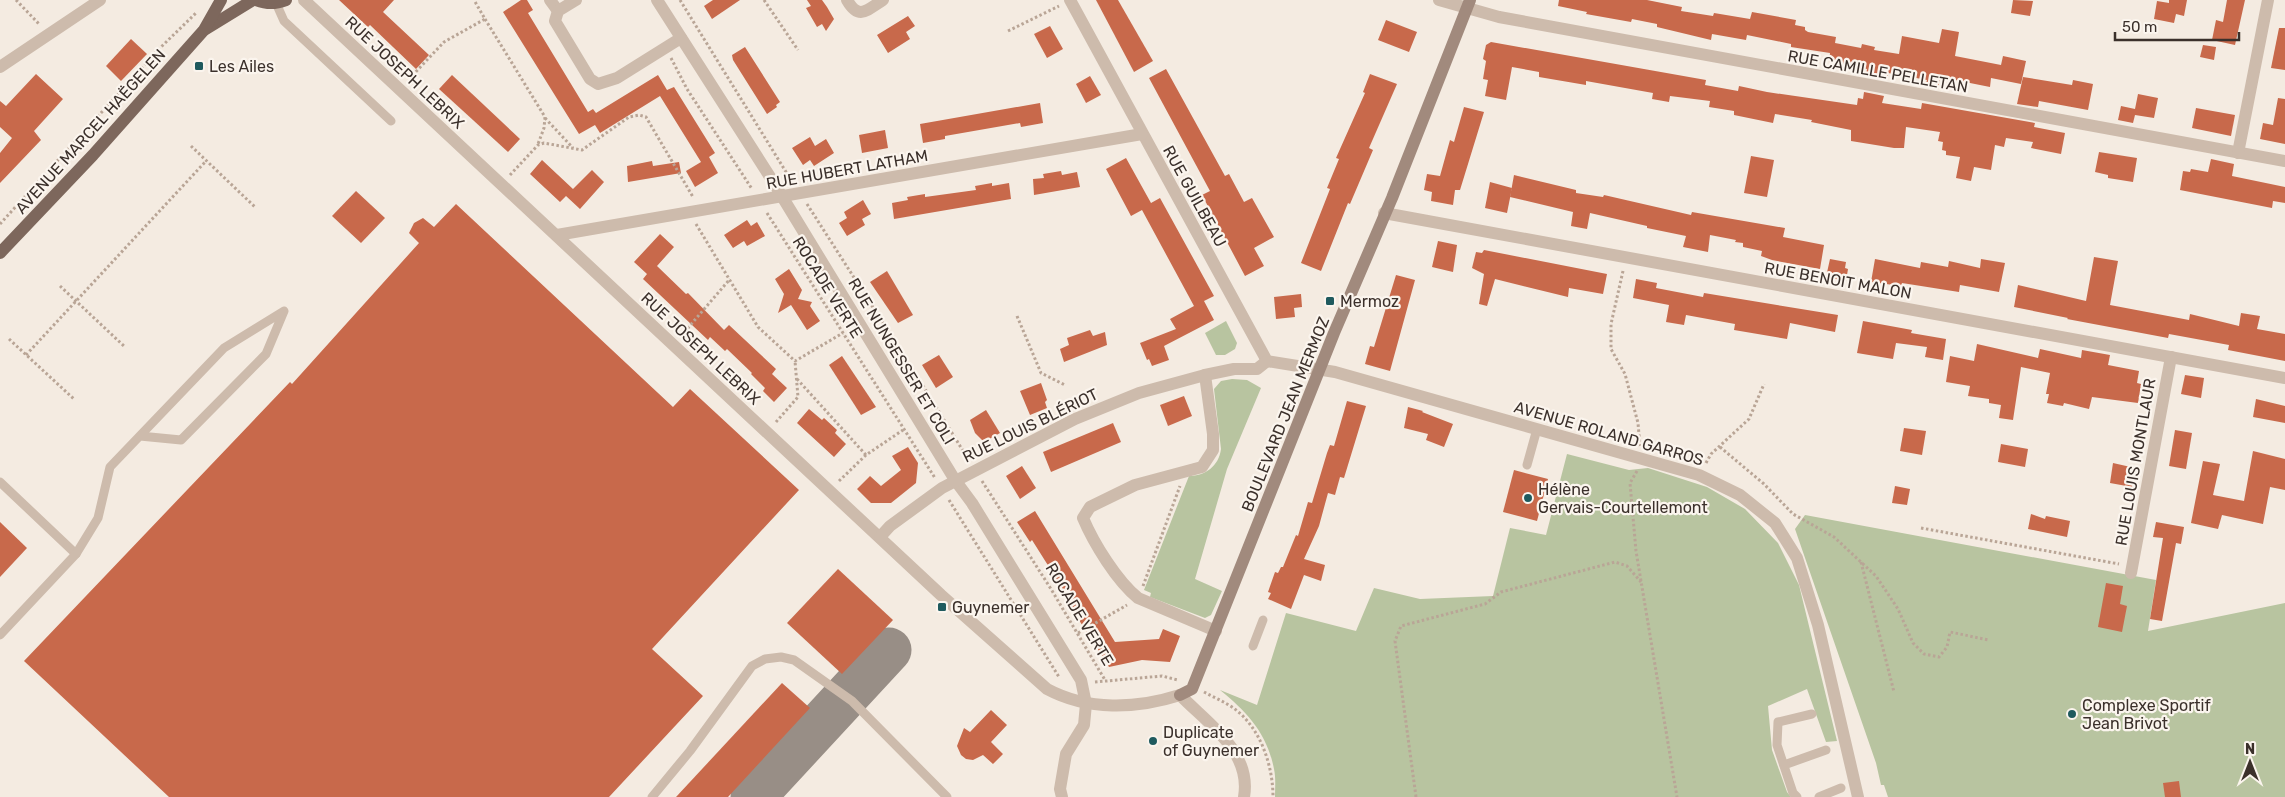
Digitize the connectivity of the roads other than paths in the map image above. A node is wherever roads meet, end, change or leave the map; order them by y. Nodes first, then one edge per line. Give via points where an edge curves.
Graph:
1 (100, 0) edge
2 (221, 0) edge
3 (254, 0) edge
4 (304, 0) edge
5 (550, 0) edge
6 (576, 0) edge
7 (657, 0) edge
8 (847, 0) edge
9 (1070, 0) edge
10 (1439, 0) edge
11 (2268, 0) edge
12 (881, 1) edge
13 (281, 2) edge
14 (1468, 4) edge
15 (558, 11) junction
16 (204, 30) junction
17 (681, 38) junction
18 (2, 62) edge
19 (391, 121) dead end
20 (1142, 134) junction
21 (2238, 152) junction
22 (2285, 162) edge
23 (782, 197) junction
24 (1384, 213) junction
25 (557, 235) junction
26 (0, 253) edge
27 (2170, 357) junction
28 (1267, 361) junction
29 (1319, 370) junction
30 (1205, 375) junction
31 (2285, 378) edge
32 (1537, 429) junction
33 (140, 436) junction
34 (1527, 466) dead end
35 (955, 480) junction
36 (0, 482) edge
37 (880, 537) junction
38 (76, 554) junction
39 (2132, 570) road end
40 (1263, 620) dead end
41 (1216, 631) junction
42 (0, 635) edge
43 (1253, 646) dead end
44 (1180, 695) junction
45 (1086, 704) junction
46 (1812, 714) dead end
47 (1826, 750) dead end
48 (1784, 765) junction
49 (1841, 788) dead end
50 (652, 797) edge
51 (948, 797) edge
52 (1062, 797) edge
53 (1244, 797) edge
54 (1797, 797) edge
55 (1819, 797) edge
56 (1858, 797) edge

1 - 18 street
2 - 16 main road, AVENUE MARCEL HAËGELEN
3 - 13 main road
3 - 16 main road, AVENUE MARCEL HAËGELEN
4 - 25 street, RUE JOSEPH LEBRIX
5 - 15 street
6 - 15 street
7 - 17 street, RUE NUNGESSER ET COLI
8 - 12 street via 858,13
9 - 20 street, RUE GUILBEAU
10 - 14 street, RUE CAMILLE PELLETAN
11 - 21 street
13 - 19 lane via 284,21
14 - 21 street, RUE CAMILLE PELLETAN via 1509,19
14 - 24 street, BOULEVARD JEAN MERMOZ
15 - 17 street via 555,21 590,79 598,84 617,78
16 - 26 main road, AVENUE MARCEL HAËGELEN
17 - 23 street, RUE NUNGESSER ET COLI
20 - 23 street, RUE HUBERT LATHAM
20 - 28 street, RUE GUILBEAU
21 - 22 street, RUE CAMILLE PELLETAN
23 - 25 street, RUE HUBERT LATHAM
23 - 35 street, RUE NUNGESSER ET COLI
24 - 27 street, RUE BENOIT MALON
24 - 29 street, BOULEVARD JEAN MERMOZ
25 - 37 street, RUE JOSEPH LEBRIX
27 - 31 street, RUE BENOIT MALON
27 - 39 street, RUE LOUIS MONTLAUR
28 - 29 street
28 - 30 street, RUE LOUIS BLÉRIOT via 1257,369 1234,369
29 - 32 street, AVENUE ROLAND GARROS
29 - 41 street, BOULEVARD JEAN MERMOZ
30 - 35 street, RUE LOUIS BLÉRIOT via 1107,405
30 - 41 street via 1213,450 1202,467 1135,485 1090,507 1083,518 1128,590 1138,598
32 - 34 lane
32 - 56 street, AVENUE ROLAND GARROS via 1699,475 1740,495 1775,523 1796,558 1818,625
33 - 33 lane via 181,440 266,354 284,311 224,348
33 - 38 lane via 110,467 98,518
35 - 37 street, RUE LOUIS BLÉRIOT via 890,526
35 - 45 street, RUE NUNGESSER ET COLI via 1081,680
36 - 38 lane
37 - 45 street, RUE JOSEPH LEBRIX via 1047,689 1065,699
38 - 42 lane
40 - 43 lane
41 - 44 street, BOULEVARD JEAN MERMOZ via 1192,689
44 - 45 street, RUE JOSEPH LEBRIX via 1138,705
44 - 53 street via 1213,724 1234,750 1246,785
45 - 52 street via 1084,725 1066,754 1060,789
46 - 48 lane via 1778,722 1777,745
47 - 48 lane
48 - 54 lane
49 - 55 lane
50 - 51 lane via 752,666 765,659 781,657 794,660 852,701

